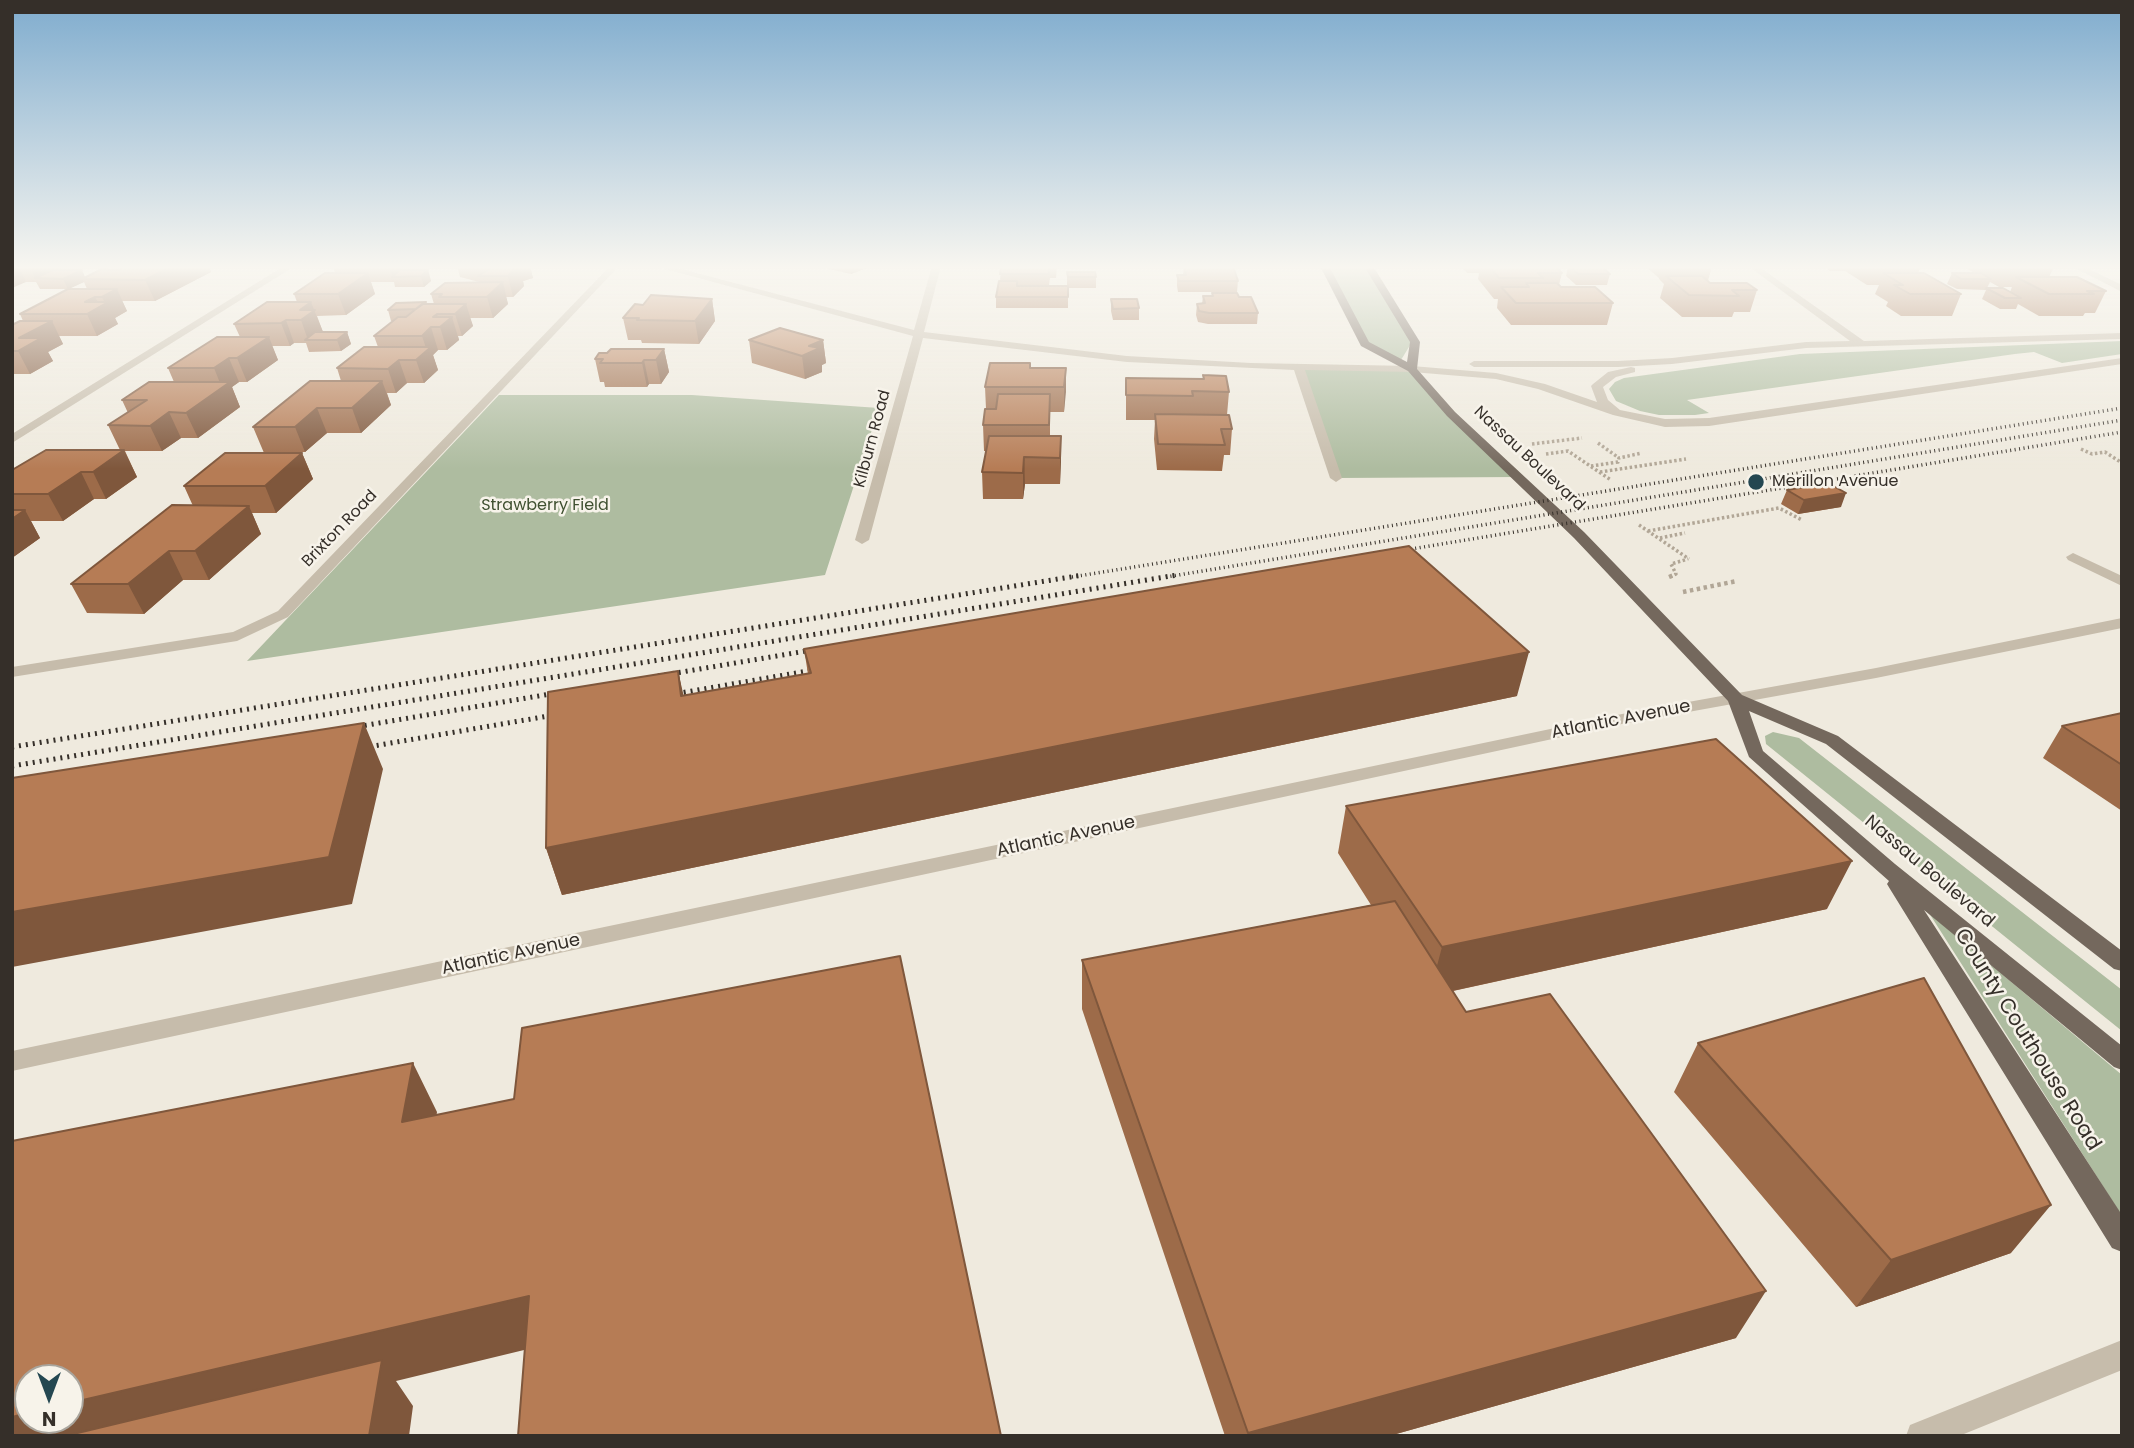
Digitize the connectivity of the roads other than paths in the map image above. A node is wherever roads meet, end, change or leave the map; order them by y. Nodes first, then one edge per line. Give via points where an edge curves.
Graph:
1 (182, 334) edge
2 (551, 334) edge
3 (919, 334) joint
4 (1360, 334) edge
5 (1410, 334) edge
6 (1847, 334) edge
7 (2122, 335) edge
8 (1860, 343) junction
9 (2122, 360) edge
10 (1672, 361) junction
11 (1298, 367) junction
12 (1412, 369) junction
13 (1617, 414) junction
14 (12, 439) edge
15 (1336, 478) dead end
16 (862, 540) dead end
17 (2073, 557) dead end
18 (2122, 582) edge
19 (2122, 623) edge
20 (12, 671) edge
21 (1736, 699) junction
22 (1888, 869) junction
23 (2122, 962) edge
24 (2122, 1060) edge
25 (12, 1061) edge
26 (2122, 1239) edge
27 (2122, 1355) edge
28 (1921, 1436) edge

1 - 14 street
2 - 20 street, Brixton Road via 283,614 237,636
3 - 11 street via 1084,356
3 - 16 street, Kilburn Road
4 - 12 main road, Nassau Boulevard via 1365,344
5 - 12 main road via 1415,342
6 - 8 street
7 - 8 street
8 - 10 street via 1788,346
9 - 13 street via 1696,423
10 - 12 street
10 - 13 street via 1612,374 1599,382 1600,397
11 - 12 street
11 - 15 street
12 - 13 street via 1510,378
12 - 21 main road, Nassau Boulevard via 1451,414 1579,535
17 - 18 street
19 - 21 street, Atlantic Avenue
21 - 22 main road, Nassau Boulevard via 1755,753
21 - 23 main road, Nassau Boulevard via 1832,740
21 - 25 street, Atlantic Avenue via 1622,719
22 - 24 main road, Nassau Boulevard
22 - 26 main road, County Couthouse Road
27 - 28 street

